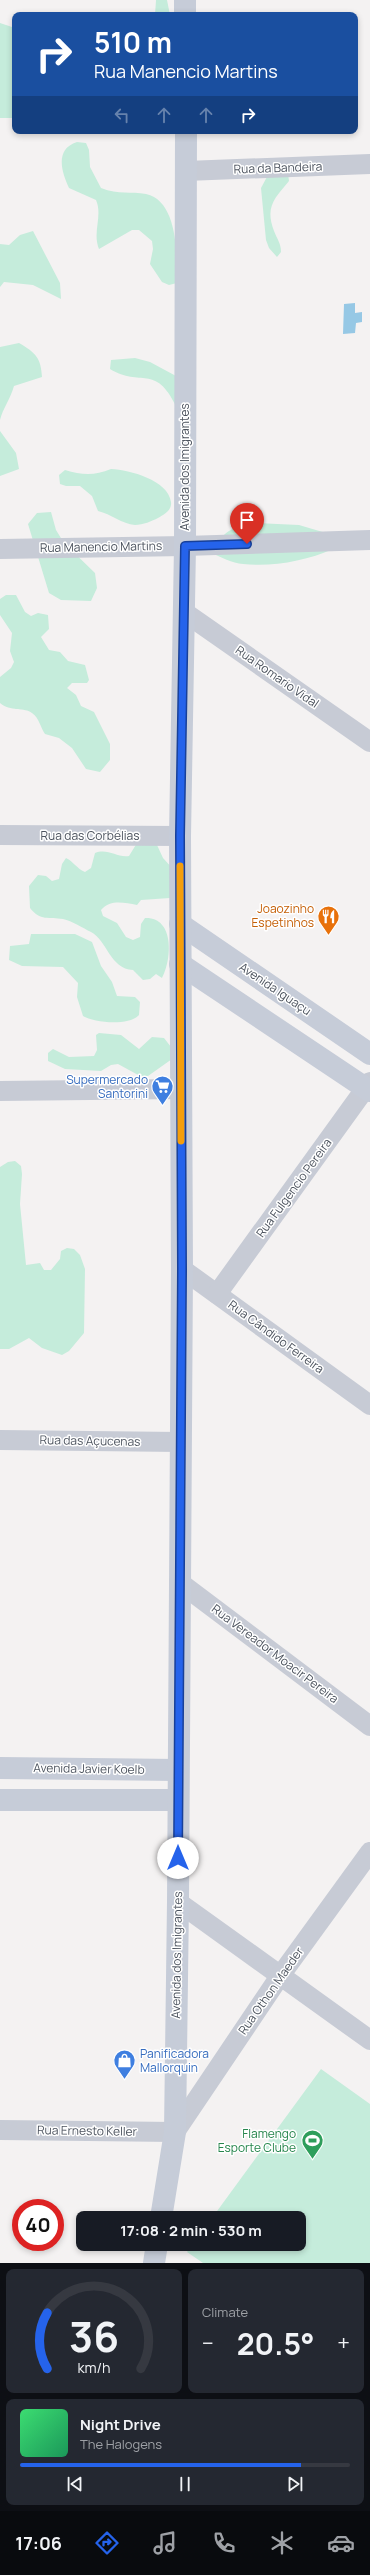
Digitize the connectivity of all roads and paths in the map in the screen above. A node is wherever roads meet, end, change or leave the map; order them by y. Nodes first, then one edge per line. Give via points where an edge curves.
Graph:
1 (185, 0) edge
2 (185, 12) edge
3 (186, 134) edge
4 (370, 164) edge
5 (186, 171) junction
6 (370, 540) edge
7 (185, 546) junction
8 (0, 549) edge
9 (184, 612) junction
10 (370, 742) edge
11 (0, 836) edge
12 (180, 836) junction
13 (180, 924) junction
14 (180, 964) junction
15 (370, 1054) edge
16 (369, 1087) edge
17 (181, 1089) junction
18 (0, 1091) edge
19 (182, 1269) junction
20 (217, 1294) junction
21 (370, 1406) edge
22 (0, 1440) edge
23 (180, 1442) junction
24 (179, 1582) junction
25 (370, 1726) edge
26 (0, 1768) edge
27 (178, 1770) junction
28 (0, 1800) edge
29 (178, 1800) junction
30 (370, 1852) edge
31 (178, 1902) junction
32 (280, 1976) junction
33 (370, 2040) edge
34 (0, 2130) edge
35 (175, 2132) junction
36 (162, 2211) edge
37 (156, 2251) edge
38 (154, 2263) edge

1 - 2 street
3 - 5 street, Avenida dos Imigrantes
4 - 5 street, Rua da Bandeira
5 - 7 street, Avenida dos Imigrantes
6 - 7 street, Rua Manencio Martins
7 - 8 street, Rua Manencio Martins
7 - 9 street, Avenida dos Imigrantes
9 - 10 street, Rua Romario Vidal
9 - 12 street, Avenida dos Imigrantes
11 - 12 street, Rua das Corbélias
12 - 13 street, Avenida dos Imigrantes
13 - 14 street, Avenida dos Imigrantes
13 - 15 street, Avenida Iguaçu
14 - 16 street
14 - 17 street, Avenida dos Imigrantes
16 - 20 street, Rua Fulgencio Pereira
17 - 18 street
17 - 19 street, Avenida dos Imigrantes
19 - 20 street, Rua Cândido Ferreira
19 - 23 street, Avenida dos Imigrantes
20 - 21 street, Rua Cândido Ferreira
22 - 23 street, Rua das Açucenas
23 - 24 street, Avenida dos Imigrantes
24 - 25 street, Rua Vereador Moacir Pereira
24 - 27 street, Avenida dos Imigrantes
26 - 27 street, Avenida Javier Koelb
27 - 29 street, Avenida dos Imigrantes
28 - 29 street
29 - 31 street, Avenida dos Imigrantes
30 - 32 street, Rua Othon Maeder
31 - 32 street
31 - 35 street, Avenida dos Imigrantes
32 - 33 street
32 - 35 street, Rua Othon Maeder
34 - 35 street, Rua Ernesto Keller
35 - 36 street, Avenida dos Imigrantes
37 - 38 street

